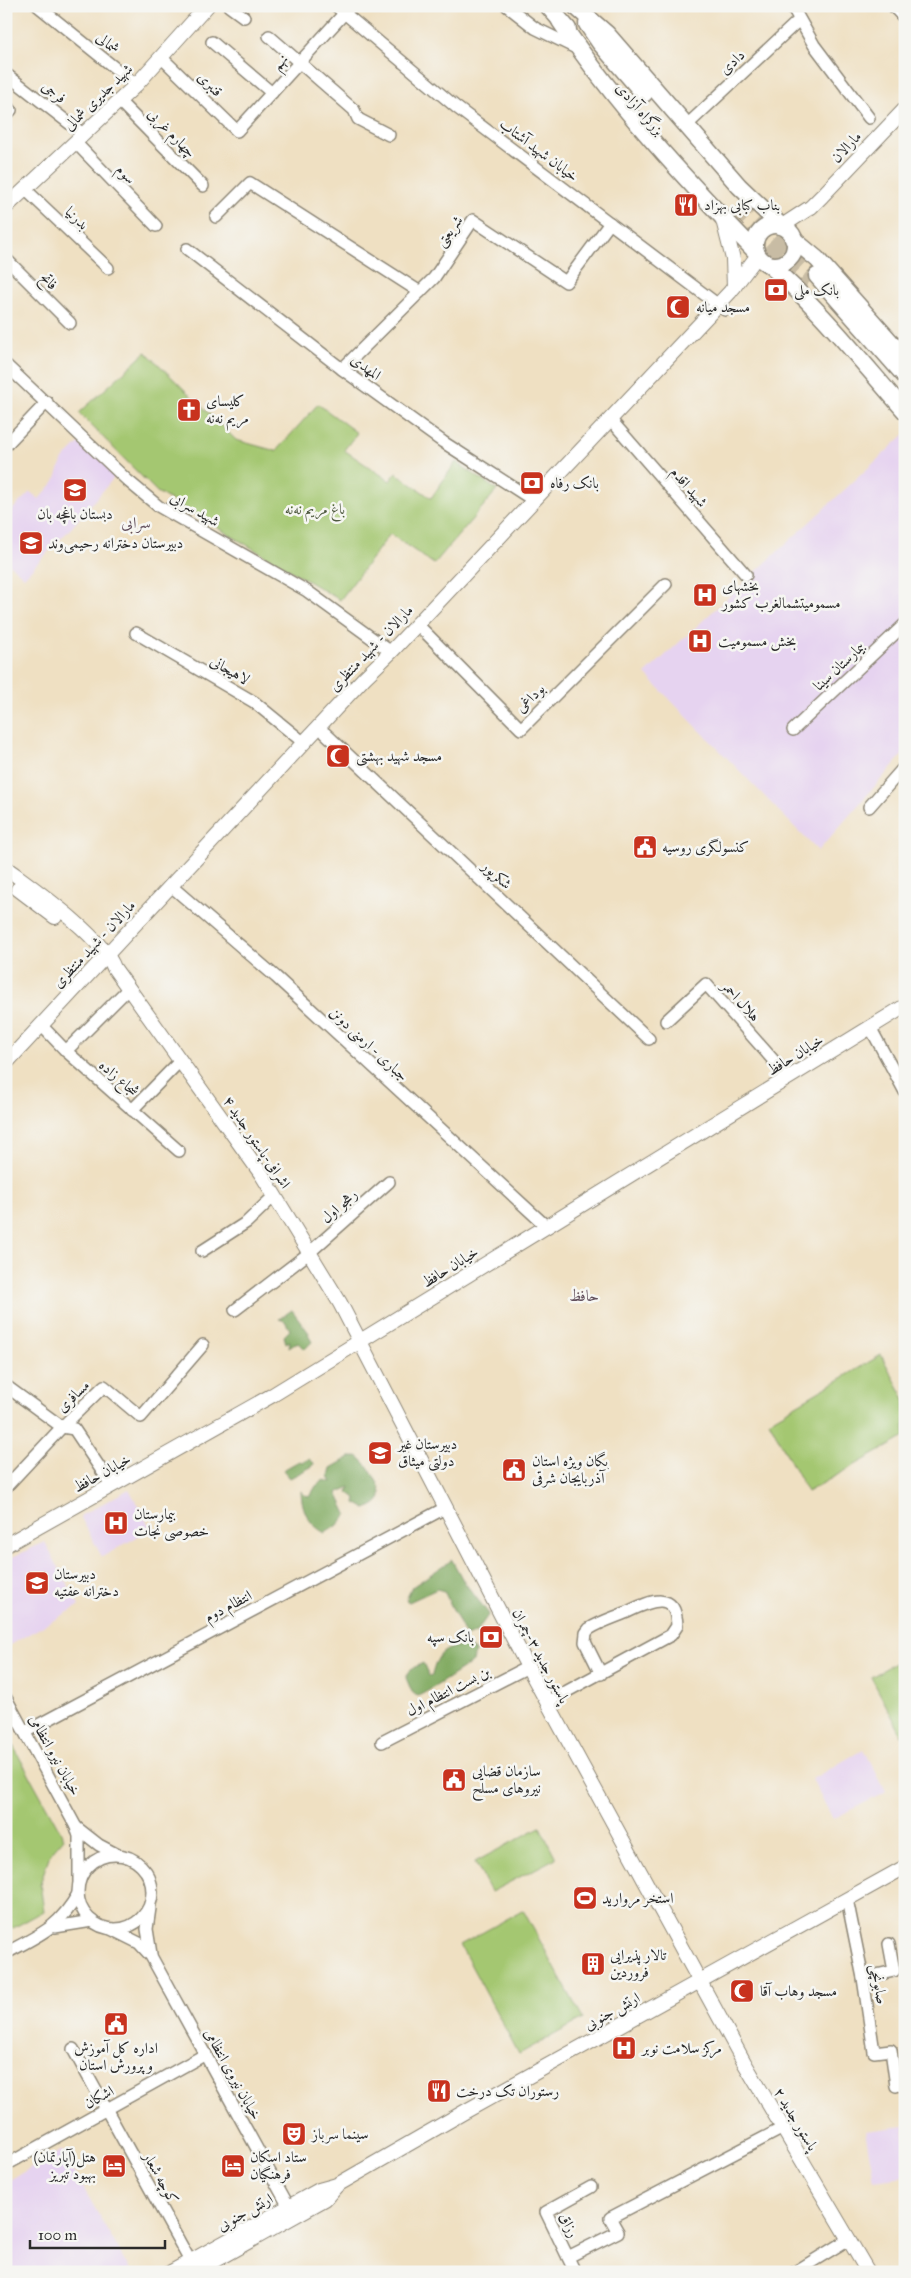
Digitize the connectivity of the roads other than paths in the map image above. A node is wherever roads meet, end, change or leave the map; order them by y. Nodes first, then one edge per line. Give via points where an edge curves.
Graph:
1 (38, 6) edge
2 (208, 6) edge
3 (229, 6) edge
4 (507, 6) edge
5 (548, 6) edge
6 (576, 6) edge
7 (792, 6) edge
8 (893, 6) edge
9 (344, 9) edge
10 (244, 17) dead end
11 (905, 19) edge
12 (799, 20) junction
13 (560, 21) junction
14 (269, 36) dead end
15 (212, 42) dead end
16 (579, 49) junction
17 (162, 58) junction
18 (300, 63) junction
19 (6, 74) edge
20 (136, 85) junction
21 (272, 93) junction
22 (119, 101) junction
23 (905, 109) edge
24 (869, 118) dead end
25 (686, 126) junction
26 (236, 131) joint
27 (390, 135) dead end
28 (79, 138) junction
29 (203, 186) dead end
30 (26, 189) junction
31 (8, 202) edge
32 (763, 208) junction
33 (732, 211) junction
34 (216, 217) dead end
35 (610, 223) junction
36 (156, 226) dead end
37 (787, 232) junction
38 (738, 233) junction
39 (188, 249) dead end
40 (809, 252) junction
41 (760, 256) junction
42 (6, 259) edge
43 (108, 268) dead end
44 (786, 278) junction
45 (734, 287) junction
46 (420, 292) junction
47 (722, 307) junction
48 (70, 323) dead end
49 (905, 358) edge
50 (6, 365) edge
51 (342, 369) junction
52 (905, 376) edge
53 (905, 397) edge
54 (47, 402) junction
55 (905, 411) edge
56 (610, 419) junction
57 (6, 446) edge
58 (533, 500) junction
59 (746, 575) dead end
60 (666, 584) dead end
61 (417, 624) junction
62 (905, 624) edge
63 (136, 633) dead end
64 (391, 652) junction
65 (793, 730) dead end
66 (325, 733) dead end
67 (304, 742) junction
68 (905, 766) edge
69 (869, 806) dead end
70 (6, 868) edge
71 (6, 879) edge
72 (170, 885) junction
73 (104, 956) junction
74 (130, 988) junction
75 (903, 1012) edge
76 (666, 1022) dead end
77 (41, 1025) junction
78 (870, 1027) junction
79 (650, 1039) dead end
80 (66, 1051) junction
81 (181, 1060) junction
82 (6, 1063) edge
83 (790, 1078) junction
84 (905, 1092) edge
85 (132, 1110) junction
86 (179, 1151) dead end
87 (389, 1182) dead end
88 (274, 1196) junction
89 (546, 1226) junction
90 (202, 1252) dead end
91 (309, 1253) junction
92 (235, 1310) dead end
93 (361, 1341) junction
94 (203, 1345) dead end
95 (6, 1386) edge
96 (62, 1427) junction
97 (112, 1486) junction
98 (6, 1487) edge
99 (445, 1508) junction
100 (6, 1545) edge
101 (528, 1668) junction
102 (601, 1674) junction
103 (6, 1698) edge
104 (547, 1702) junction
105 (25, 1732) junction
106 (382, 1742) dead end
107 (76, 1826) junction
108 (119, 1855) junction
109 (905, 1867) edge
110 (78, 1888) junction
111 (847, 1899) junction
112 (151, 1901) junction
113 (92, 1921) junction
114 (51, 1928) junction
115 (111, 1930) junction
116 (889, 1944) dead end
117 (6, 1953) edge
118 (151, 1956) junction
119 (864, 1978) junction
120 (699, 1981) junction
121 (73, 2049) dead end
122 (206, 2054) junction
123 (896, 2086) dead end
124 (106, 2110) junction
125 (783, 2128) junction
126 (6, 2165) edge
127 (337, 2185) junction
128 (591, 2187) dead end
129 (289, 2207) junction
130 (849, 2239) junction
131 (568, 2257) junction
132 (192, 2266) edge
133 (172, 2272) edge
134 (575, 2272) edge
135 (795, 2272) edge
136 (868, 2272) edge

1 - 20 street, شمالی
2 - 17 main road, شهید جدیری شمالی
3 - 10 street
4 - 16 street via 535,28
5 - 13 highway, بزرگراه آزادی
6 - 25 highway via 607,34
6 - 33 highway, بزرگراه آزادی via 600,43 692,148
7 - 12 street
8 - 11 street
9 - 18 street, نهم
9 - 35 street, خیابان شهید آشتاب via 456,106
12 - 24 street
12 - 25 street, دادی
13 - 16 highway
13 - 33 highway, بزرگراه آزادی
14 - 18 street
15 - 21 street
16 - 33 highway via 657,146
17 - 20 main road, شهید جدیری شمالی
17 - 26 street, قنبری
18 - 21 street, نهم
18 - 27 street via 354,110 358,119
19 - 28 street, فرجی
20 - 22 main road, شهید جدیری شمالی
21 - 26 street, نهم
22 - 28 main road, شهید جدیری شمالی
22 - 29 street, چهارم غربی
23 - 37 main road, مارالان
25 - 32 highway
28 - 30 main road, شهید جدیری شمالی
28 - 36 street, سوم
30 - 31 main road, شهید جدیری شمالی
30 - 43 street, بدرنیا
32 - 37 highway
32 - 38 highway via 758,225 749,232
33 - 38 highway
33 - 45 main road
34 - 46 street via 250,183
35 - 46 street, شریعتی via 566,282 473,220 434,278
35 - 47 street, خیابان شهید آشتاب
37 - 40 highway
37 - 41 highway via 770,226 760,231 755,241
37 - 41 highway via 794,250 788,259 778,264
38 - 41 highway
39 - 51 street, المهدی
40 - 44 highway via 801,253 792,260
40 - 49 highway
41 - 44 highway
41 - 45 main road, مارالان - شهید منتظری
42 - 48 street, فاتح
44 - 55 highway
45 - 47 main road, مارالان - شهید منتظری
46 - 51 street, شریعتی
47 - 56 main road, مارالان - شهید منتظری
50 - 54 street, شهید سرابی
51 - 58 street, المهدی via 443,442
52 - 53 highway via 812,281
54 - 57 street
54 - 64 street, شهید سرابی via 158,506 307,591
56 - 58 main road, مارالان - شهید منتظری
56 - 59 street, شهید اقدم
58 - 61 main road, مارالان - شهید منتظری
60 - 61 street, بوداغی via 521,729
61 - 64 main road, مارالان - شهید منتظری
62 - 65 street, بیمارستان سینا
63 - 67 street, لاهیجانی via 254,702
64 - 67 main road, مارالان - شهید منتظری
66 - 79 street, شکرپور
67 - 72 main road, مارالان - شهید منتظری
68 - 69 street
70 - 73 main road via 73,920
71 - 73 main road
72 - 73 main road, مارالان - شهید منتظری
72 - 89 street, جباری - ارمنی دونن via 276,977
73 - 74 main road, اشرافی-پاستور جدید ۴
73 - 77 main road, مارالان - شهید منتظری
74 - 80 street
74 - 81 main road, اشرافی-پاستور جدید ۴
75 - 78 main road, خیابان حافظ
76 - 83 street, هلال احمر via 706,984
77 - 80 street, شجاع زاده
77 - 82 main road, مارالان - شهید منتظری
78 - 83 main road, خیابان حافظ
78 - 84 street
80 - 85 street, شجاع زاده
81 - 85 street
81 - 88 main road, اشرافی-پاستور جدید ۴
83 - 89 main road, خیابان حافظ
85 - 86 street, شجاع زاده
87 - 91 street, رهجو اول
88 - 90 street via 247,1222
88 - 91 main road, اشرافی-پاستور جدید ۴
89 - 93 main road, خیابان حافظ
91 - 92 street, رهجو اول
91 - 93 main road, اشرافی-پاستور جدید ۴
93 - 97 main road, خیابان حافظ
93 - 99 main road, پاستور جدید ۳-چمران
94 - 96 street, مسافری via 141,1417 104,1386
95 - 96 street
96 - 97 street via 74,1429
96 - 98 street, مسافری
97 - 100 main road, خیابان حافظ
99 - 101 main road, پاستور جدید ۳-چمران
99 - 105 street, انتظام دوم
101 - 104 main road, پاستور جدید ۳-چمران
101 - 106 street, بن بست انتظام اول
102 - 102 street via 671,1635 677,1626 671,1606 663,1600 652,1601 589,1629 585,1642
102 - 104 street
103 - 105 street, خیابان نیرو انتظامی
104 - 120 main road, پاستور جدید ۳-چمران
105 - 107 street, خیابان نیرو انتظامی
107 - 108 street, خیابان نیرو انتظامی
107 - 110 street, خیابان نیرو انتظامی via 79,1836
108 - 110 street via 98,1859 83,1873
108 - 112 street via 129,1858 146,1871 152,1891
109 - 111 main road, ارتش جنوبی
110 - 113 street via 84,1914
110 - 114 street via 66,1913
111 - 119 street, صابونچی
111 - 120 main road, ارتش جنوبی
112 - 115 street via 144,1915 132,1926
112 - 118 street, خیابان نیروی انتظامی via 147,1929
113 - 114 street
113 - 115 street
114 - 117 street
115 - 118 street, خیابان نیروی انتظامی via 139,1943
116 - 119 street via 894,1971
118 - 122 street, خیابان نیروی انتظامی
119 - 123 street, صابونچی via 874,2052 891,2050
120 - 125 main road, پاستور جدید ۲
120 - 127 main road, ارتش جنوبی
121 - 124 street, کوچه شعار
122 - 124 street, اشکان
122 - 129 street, خیابان نیروی انتظامی
124 - 126 street, اشکان
124 - 132 street, کوچه شعار
125 - 130 main road, پاستور جدید ۲
125 - 131 street via 610,2218 618,2232
127 - 129 main road, ارتش جنوبی via 319,2190
127 - 132 main road, ارتش جنوبی via 325,2199
128 - 131 street, رزاق via 546,2212
129 - 132 main road, ارتش جنوبی
130 - 135 street
130 - 136 main road, پاستور جدید ۲
131 - 134 street, رزاق
132 - 133 main road, ارتش جنوبی

